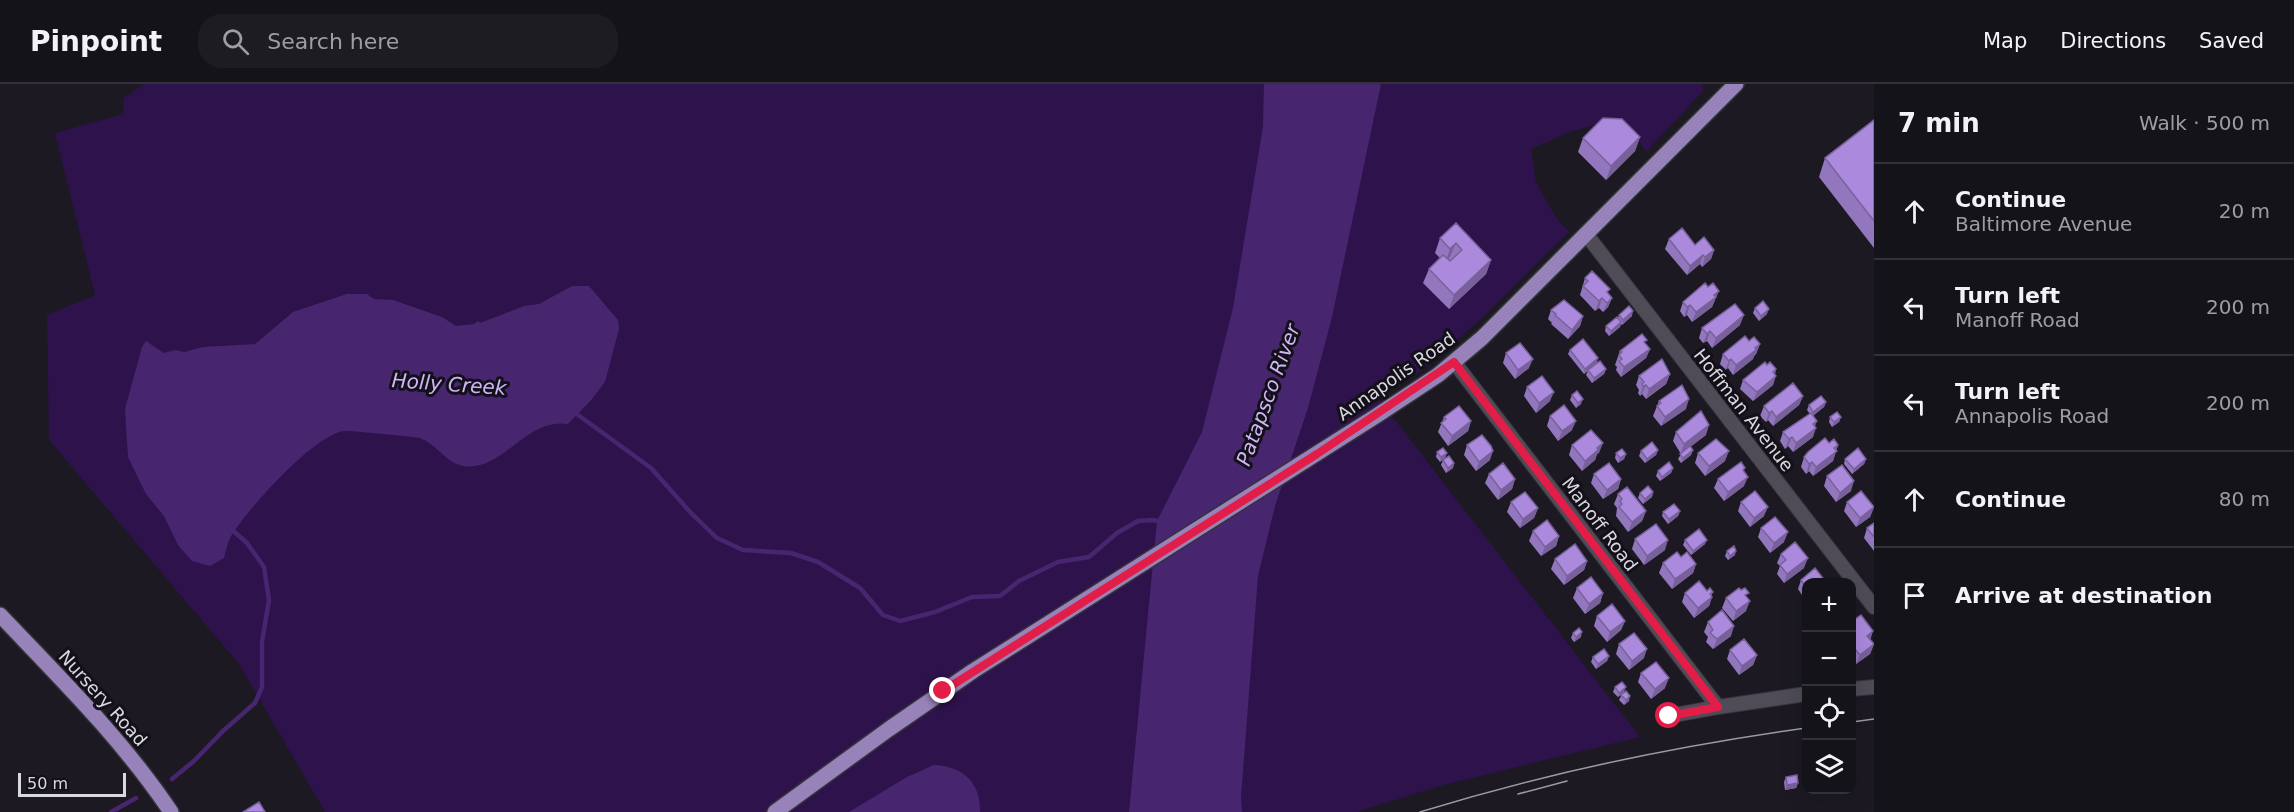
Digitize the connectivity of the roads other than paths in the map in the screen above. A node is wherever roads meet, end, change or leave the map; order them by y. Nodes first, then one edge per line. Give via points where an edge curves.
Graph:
1 (1736, 84) edge
2 (1586, 234) junction
3 (1454, 362) junction
4 (1874, 607) edge
5 (0, 615) edge
6 (1874, 687) edge
7 (1856, 689) edge
8 (1802, 695) edge
9 (1718, 707) junction
10 (1669, 716) dead end
11 (171, 812) edge
12 (775, 812) edge

1 - 2 main road, Annapolis Road
2 - 3 main road, Annapolis Road
2 - 4 street, Hoffman Avenue
3 - 9 street, Manoff Road
3 - 12 main road, Annapolis Road via 1317,454 943,691
5 - 11 main road, Nursery Road via 115,738
6 - 7 street
8 - 9 street
9 - 10 street

